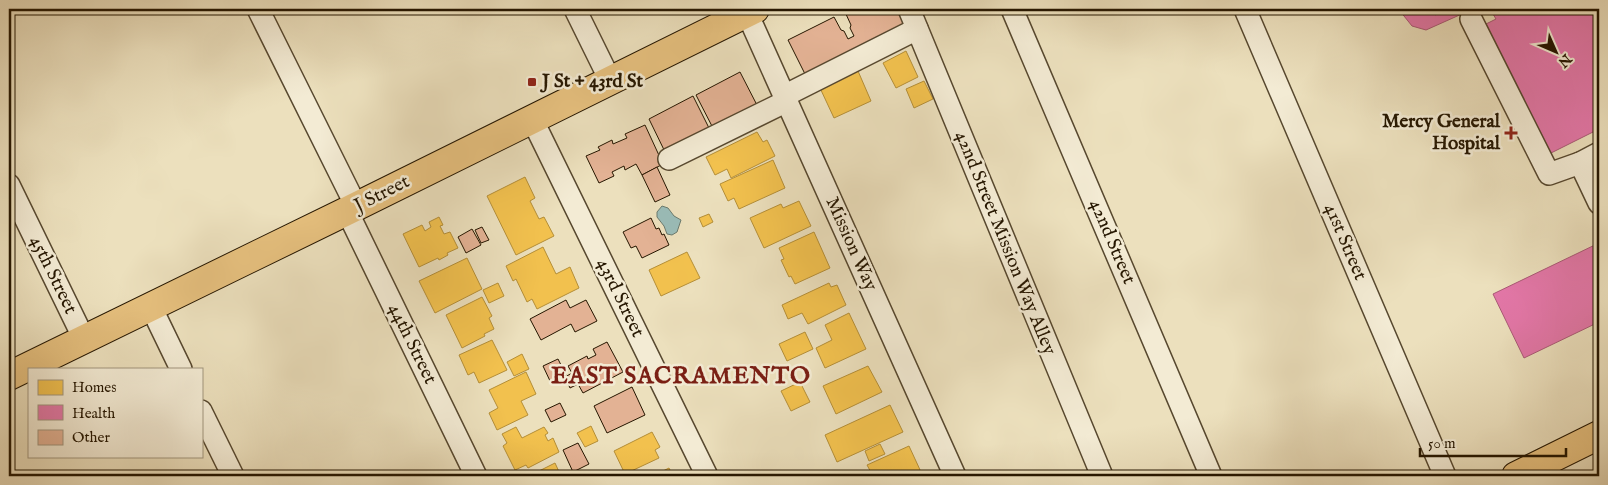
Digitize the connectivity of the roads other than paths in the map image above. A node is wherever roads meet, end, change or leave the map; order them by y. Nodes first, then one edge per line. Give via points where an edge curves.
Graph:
1 (258, 9) edge
2 (575, 9) edge
3 (909, 9) edge
4 (1012, 9) edge
5 (1245, 9) edge
6 (751, 11) edge
7 (1471, 19) dead end
8 (917, 30) junction
9 (610, 80) junction
10 (786, 98) junction
11 (532, 119) junction
12 (1599, 153) edge
13 (669, 159) dead end
14 (1580, 163) junction
15 (9, 185) edge
16 (1599, 203) edge
17 (352, 209) junction
18 (150, 306) junction
19 (84, 339) junction
20 (181, 368) edge
21 (9, 376) edge
22 (202, 413) edge
23 (1599, 435) edge
24 (233, 476) edge
25 (476, 476) edge
26 (707, 476) edge
27 (955, 476) edge
28 (1102, 476) edge
29 (1211, 476) edge
30 (1445, 476) edge
31 (1516, 476) edge

1 - 17 street, 44th Street
2 - 9 street
3 - 8 street, 42nd Street Mission Way Alley
4 - 29 street, 42nd Street
5 - 30 street, 41st Street
6 - 9 main road, J Street
6 - 10 street, Mission Way
7 - 14 street via 1549,174
8 - 10 street
8 - 28 street, 42nd Street Mission Way Alley
9 - 11 main road, J Street
10 - 13 street
10 - 27 street, Mission Way
11 - 17 main road, J Street
11 - 26 street, 43rd Street
12 - 14 street
14 - 16 street
15 - 19 street, 45th Street
17 - 18 main road, J Street
17 - 25 street, 44th Street
18 - 19 main road, J Street
18 - 20 street
19 - 21 main road, J Street
22 - 24 street
23 - 31 main road

